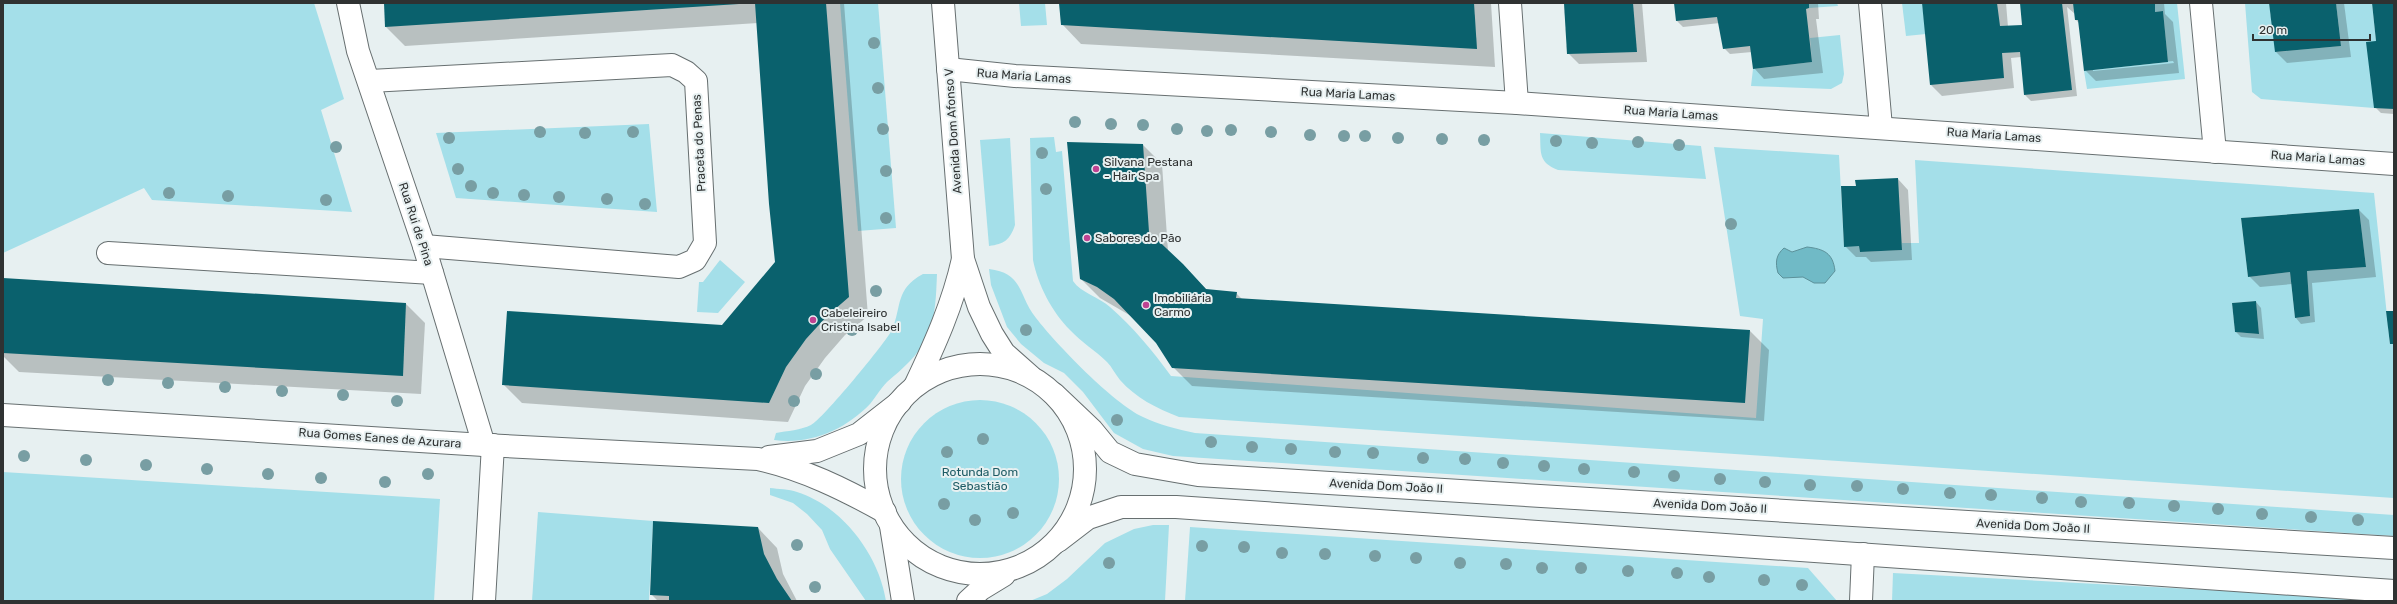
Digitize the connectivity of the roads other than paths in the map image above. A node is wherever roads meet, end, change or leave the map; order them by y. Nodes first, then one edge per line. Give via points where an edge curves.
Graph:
1 (348, 3) edge
2 (943, 3) edge
3 (1510, 3) edge
4 (1870, 3) edge
5 (2201, 3) edge
6 (948, 69) junction
7 (370, 81) junction
8 (1517, 103) junction
9 (1881, 127) junction
10 (2215, 152) junction
11 (2394, 164) edge
12 (424, 246) junction
13 (108, 253) dead end
14 (963, 259) junction
15 (432, 274) junction
16 (1030, 376) junction
17 (915, 386) junction
18 (1054, 394) junction
19 (900, 402) junction
20 (3, 415) edge
21 (489, 445) junction
22 (758, 459) junction
23 (888, 518) junction
24 (1058, 541) junction
25 (2394, 548) edge
26 (1863, 554) junction
27 (1009, 571) junction
28 (2394, 591) edge
29 (484, 601) edge
30 (903, 601) edge
31 (968, 601) edge
32 (1861, 601) edge

1 - 7 street, Rua Rui de Pina via 358,51
2 - 6 street, Avenida Dom Afonso V
3 - 8 street
4 - 9 street
5 - 10 street
6 - 8 street, Rua Maria Lamas via 1015,76
6 - 14 street, Avenida Dom Afonso V
7 - 12 street, Rua Rui de Pina
7 - 12 street, Praceta do Penas via 672,65 696,81 705,243 695,260 679,267
8 - 9 street, Rua Maria Lamas
9 - 10 street, Rua Maria Lamas
10 - 11 street, Rua Maria Lamas
12 - 15 street, Rua Rui de Pina
13 - 15 street
14 - 16 street, Avenida Dom Afonso V via 979,307 992,334 1004,353
14 - 17 street, Avenida Dom Afonso V via 956,290 941,332
15 - 21 street, Rua Rui de Pina
16 - 17 street via 1001,366 972,364 942,371
16 - 18 street
17 - 19 street
18 - 24 street via 1074,420 1085,450 1085,483 1076,514
18 - 25 street, Avenida Dom João II via 1092,430 1110,452 1135,464 1198,475
19 - 22 street, Rua Gomes Eanes de Azurara via 859,434 824,448
19 - 23 street via 894,407 880,434 874,464 879,500
20 - 21 street, Rua Gomes Eanes de Azurara
21 - 22 street, Rua Gomes Eanes de Azurara
21 - 29 street
22 - 23 street, Rua Gomes Eanes de Azurara via 788,466 846,490
23 - 27 street via 894,532 920,556 952,572 981,575
23 - 30 street
24 - 26 street via 1088,518 1121,507 1176,507
24 - 27 street via 1036,560
26 - 28 street
26 - 32 street
27 - 31 street via 981,589

